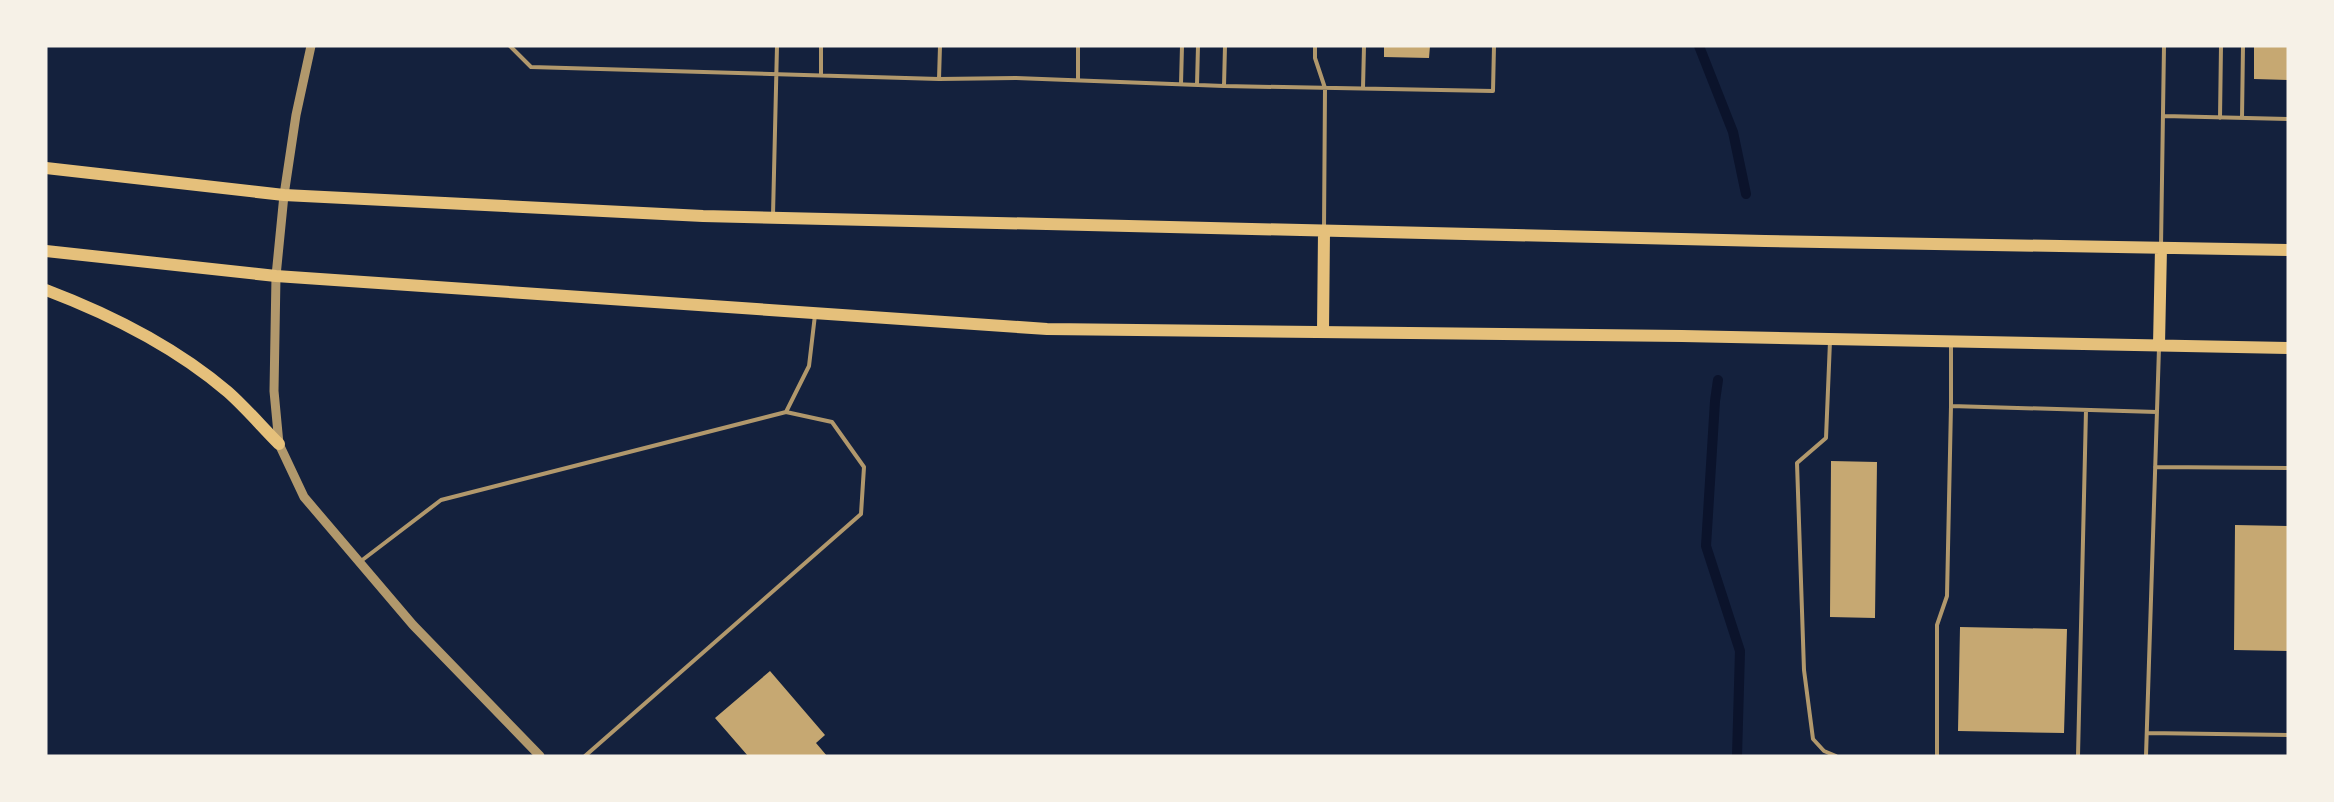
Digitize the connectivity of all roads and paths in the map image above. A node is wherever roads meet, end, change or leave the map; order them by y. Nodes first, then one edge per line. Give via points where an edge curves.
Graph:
1 (311, 46) edge
2 (510, 46) edge
3 (777, 46) edge
4 (821, 46) edge
5 (940, 46) edge
6 (1078, 46) edge
7 (1182, 46) edge
8 (1198, 46) edge
9 (1225, 46) edge
10 (1315, 46) edge
11 (1364, 46) edge
12 (1494, 46) edge
13 (2164, 46) edge
14 (2221, 46) edge
15 (2243, 46) edge
16 (776, 73) junction
17 (821, 74) junction
18 (939, 79) junction
19 (1078, 80) junction
20 (1181, 84) junction
21 (1197, 85) junction
22 (1224, 86) junction
23 (1325, 88) junction
24 (1363, 88) junction
25 (2164, 116) junction
26 (2220, 118) junction
27 (2242, 118) junction
28 (2288, 119) edge
29 (46, 168) edge
30 (284, 195) junction
31 (773, 218) junction
32 (1324, 231) junction
33 (2161, 248) junction
34 (2288, 250) edge
35 (46, 251) edge
36 (276, 276) junction
37 (46, 290) edge
38 (815, 314) junction
39 (1323, 332) junction
40 (1830, 338) junction
41 (1951, 341) junction
42 (2159, 345) junction
43 (2288, 348) edge
44 (1951, 406) junction
45 (2086, 410) junction
46 (786, 412) junction
47 (2156, 412) junction
48 (278, 444) junction
49 (2155, 467) junction
50 (2288, 468) edge
51 (361, 561) junction
52 (2147, 733) junction
53 (2288, 735) edge
54 (540, 756) edge
55 (586, 756) edge
56 (1836, 756) edge
57 (1937, 756) edge
58 (2078, 756) edge
59 (2146, 756) edge

1 - 30 street
2 - 16 lane via 531,67
3 - 16 lane
4 - 17 lane
5 - 18 lane
6 - 19 lane
7 - 20 lane
8 - 21 lane
9 - 22 lane
10 - 23 lane via 1315,58
11 - 24 lane
12 - 24 lane via 1493,90
13 - 25 lane
14 - 26 lane
15 - 27 lane
16 - 17 lane
16 - 31 lane
17 - 18 lane
18 - 19 lane
19 - 20 lane
20 - 21 lane
21 - 22 lane
22 - 23 lane
23 - 24 lane
23 - 32 lane
25 - 26 lane
25 - 33 lane
26 - 27 lane
27 - 28 lane
29 - 30 main road
30 - 31 main road
30 - 36 street
31 - 32 main road
32 - 33 main road
32 - 39 main road
33 - 34 main road
33 - 42 main road
35 - 36 main road
36 - 38 main road
36 - 48 street via 274,390
37 - 48 main road via 98,310 163,344 228,392
38 - 39 main road via 1047,329
38 - 46 lane via 809,366
39 - 40 main road
40 - 41 main road
40 - 56 lane via 1826,438 1796,463 1804,670 1813,739 1824,751
41 - 42 main road
41 - 44 lane
42 - 43 main road
42 - 47 lane
44 - 45 lane
44 - 57 lane via 1947,596 1938,625
45 - 47 lane
45 - 58 lane
46 - 51 lane via 441,500
46 - 55 lane via 832,422 864,467 861,514
47 - 49 lane
48 - 51 street via 304,497
49 - 50 lane
49 - 52 lane
51 - 54 street via 413,625
52 - 53 lane
52 - 59 lane

